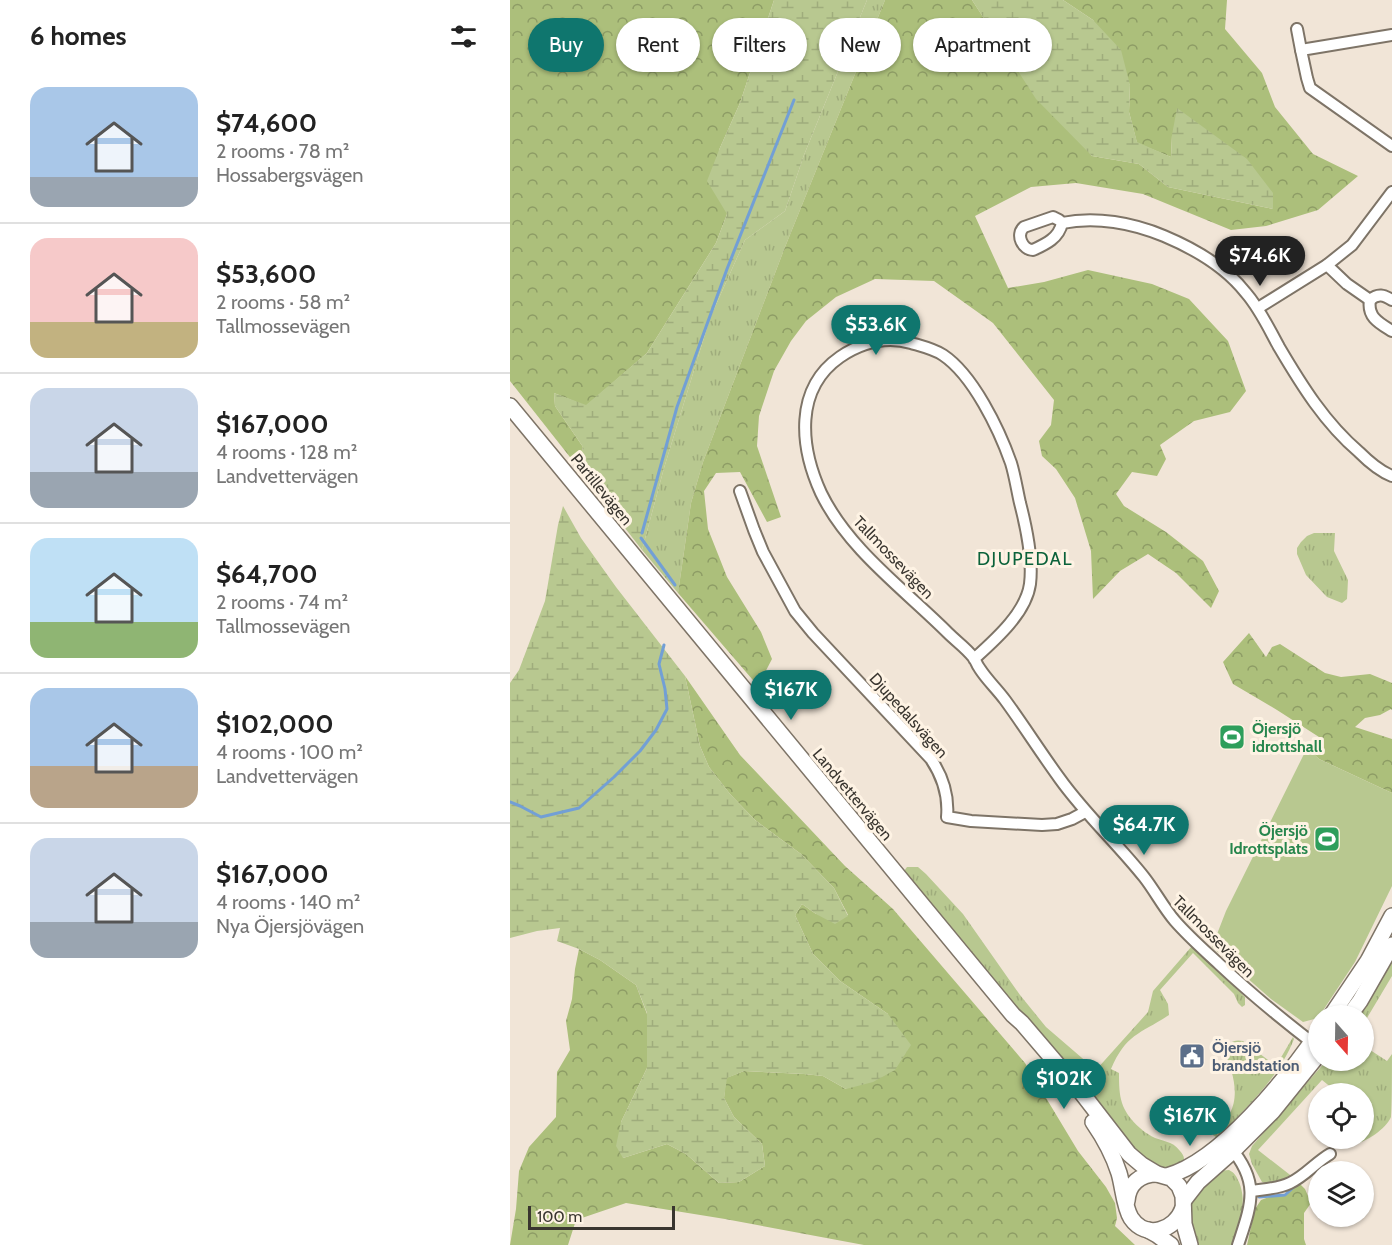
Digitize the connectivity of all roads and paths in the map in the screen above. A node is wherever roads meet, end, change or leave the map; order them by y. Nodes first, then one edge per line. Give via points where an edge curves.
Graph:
1 (1297, 29) dead end
2 (1392, 35) edge
3 (1302, 50) junction
4 (1392, 146) edge
5 (1392, 192) edge
6 (1388, 207) edge
7 (1062, 223) dead end
8 (1327, 265) junction
9 (1370, 300) junction
10 (1392, 300) edge
11 (1258, 308) junction
12 (1392, 331) edge
13 (510, 406) edge
14 (1392, 476) edge
15 (740, 491) dead end
16 (666, 595) joint
17 (974, 658) junction
18 (1085, 812) junction
19 (1392, 916) edge
20 (1392, 945) edge
21 (1339, 1005) edge
22 (1357, 1005) edge
23 (1012, 1015) junction
24 (1308, 1037) edge
25 (1308, 1054) edge
26 (1229, 1146) junction
27 (1330, 1154) dead end
28 (1162, 1175) junction
29 (1251, 1191) junction
30 (1126, 1204) junction
31 (1183, 1204) junction
32 (1148, 1230) junction
33 (1171, 1245) edge
34 (1190, 1245) edge
35 (1238, 1245) edge

1 - 3 street
2 - 3 street
3 - 4 street via 1310,88
5 - 6 street
6 - 8 street
7 - 11 street via 1114,222 1167,237 1210,260 1233,278
8 - 9 street
8 - 11 street
9 - 10 street via 1382,295
9 - 12 street via 1372,317
11 - 14 street via 1323,415 1370,463
13 - 16 street, Partillevägen
15 - 18 street, Djupedalsvägen via 763,552 795,611 931,759 943,779 947,817 1042,825 1057,824
16 - 23 street, Landvettervägen
17 - 17 street, Tallmossevägen via 895,585 852,538 824,499 813,474 804,430 813,388 829,366 864,344 903,341 940,353 954,364 987,411 1012,466 1029,551 1030,585 1007,628
17 - 18 street, Tallmossevägen
18 - 24 street, Tallmossevägen via 1144,877 1185,932 1253,996
19 - 21 street via 1368,962
20 - 22 street
23 - 28 street, Landvettervägen via 1081,1092 1129,1154
23 - 30 street, Landvettervägen via 1104,1139 1116,1164
25 - 26 street
26 - 28 street via 1188,1169
26 - 29 street
26 - 31 street
27 - 29 street via 1291,1183
28 - 30 street via 1147,1174 1135,1182
28 - 31 street, Landvettervägen via 1179,1186
29 - 35 street
30 - 32 street, Landvettervägen via 1132,1219
31 - 32 street via 1172,1226
31 - 34 street, Landvettervägen
32 - 33 street, Landvettervägen

